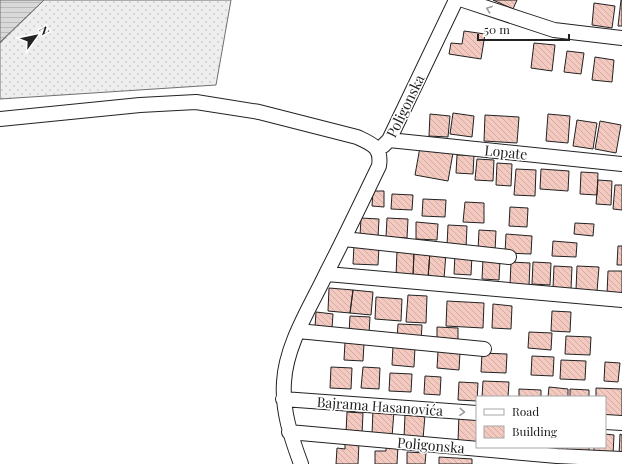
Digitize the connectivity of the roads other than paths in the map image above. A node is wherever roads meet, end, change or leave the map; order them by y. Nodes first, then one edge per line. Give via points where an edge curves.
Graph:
1 (456, 0) edge
2 (463, 0) edge
3 (622, 38) edge
4 (0, 119) edge
5 (389, 140) junction
6 (378, 150) junction
7 (622, 164) edge
8 (344, 238) junction
9 (509, 257) dead end
10 (327, 274) junction
11 (622, 300) edge
12 (298, 331) junction
13 (484, 349) dead end
14 (283, 399) junction
15 (476, 413) edge
16 (606, 422) edge
17 (622, 423) edge
18 (289, 432) junction
19 (622, 459) edge
20 (301, 464) edge

1 - 5 street, Poligonska
3 -> 2 street via 554,30
4 - 6 street via 196,102 259,112 357,137
5 - 6 street, Poligonska
5 - 7 street, Lopate
6 - 8 street, Poligonska via 381,156 379,166
8 - 9 street
8 - 10 street, Poligonska
10 - 11 street
10 - 12 street, Poligonska
12 - 13 street
12 - 14 street, Poligonska via 284,380
14 -> 15 street, Bajrama Hasanovića
14 - 18 street, Poligonska
16 - 17 street
18 - 19 street, Poligonska via 557,456
18 - 20 street, Poligonska

